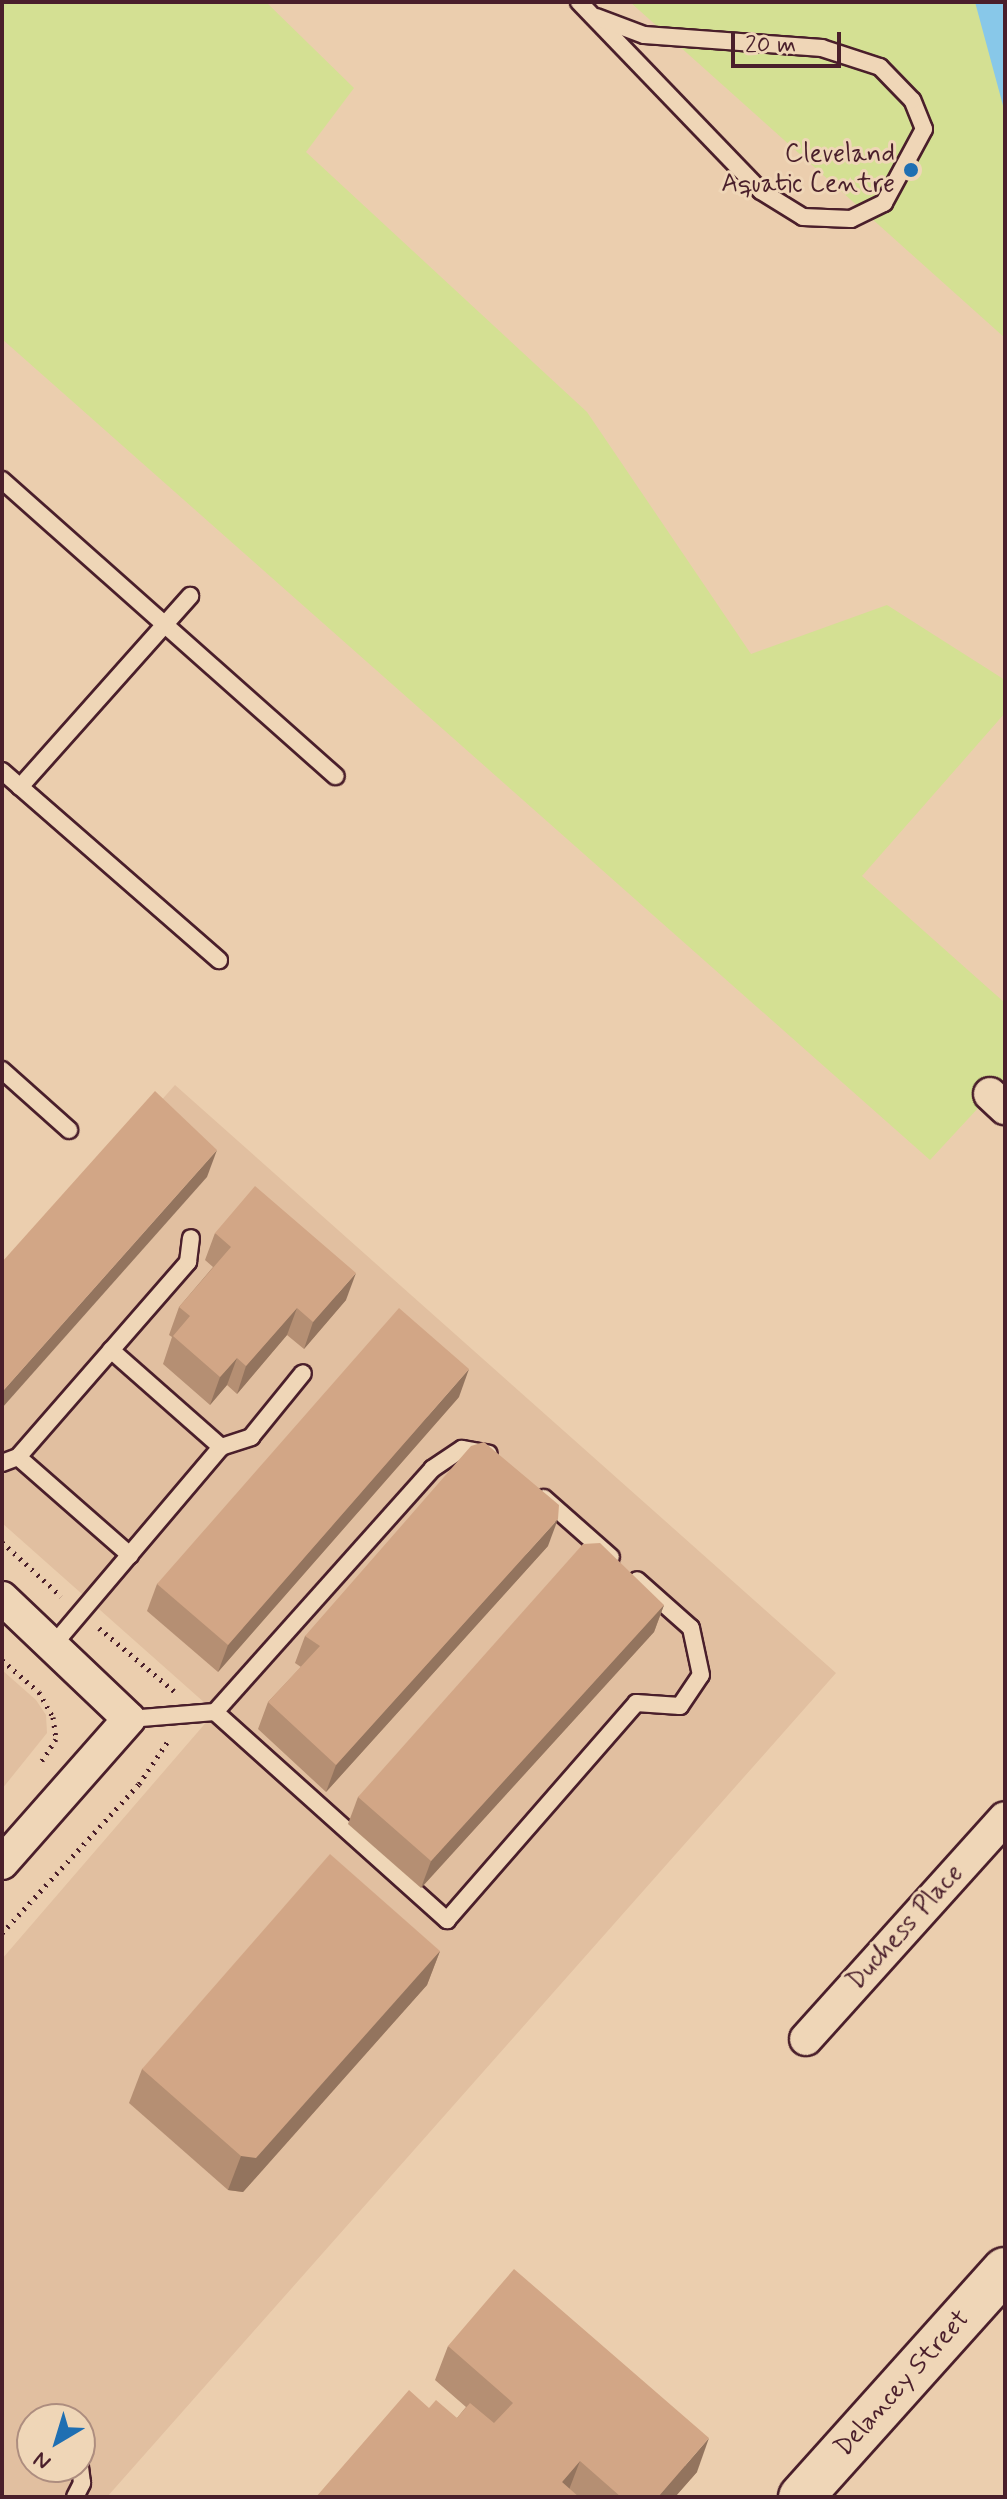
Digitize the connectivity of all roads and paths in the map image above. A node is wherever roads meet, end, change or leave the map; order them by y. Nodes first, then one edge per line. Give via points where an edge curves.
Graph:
1 (579, 2) edge
2 (596, 17) junction
3 (2, 480) edge
4 (190, 596) dead end
5 (166, 626) junction
6 (3, 773) edge
7 (335, 776) dead end
8 (20, 787) junction
9 (219, 960) dead end
10 (2, 1070) edge
11 (69, 1130) dead end
12 (191, 1238) dead end
13 (111, 1350) junction
14 (303, 1373) dead end
15 (221, 1447) junction
16 (10, 1460) edge
17 (508, 1466) edge
18 (530, 1486) edge
19 (130, 1555) junction
20 (2, 1598) edge
21 (54, 1644) junction
22 (2, 1660) edge
23 (215, 1712) junction
24 (129, 1719) junction
25 (29, 1776) dead end
26 (1005, 1818) edge
27 (2, 1863) edge
28 (806, 2039) dead end
29 (1005, 2270) edge
30 (801, 2497) edge

1 - 2 lane
2 - 2 lane via 761,191 803,217 851,219 884,203 924,129 912,100 880,67 822,48 644,35
3 - 5 lane
4 - 5 lane
5 - 7 lane
5 - 8 lane
6 - 8 lane
8 - 9 lane
10 - 11 lane
12 - 13 lane via 188,1262
13 - 15 lane
13 - 16 lane
14 - 15 lane via 251,1437
15 - 19 lane
16 - 19 lane
17 - 23 lane via 496,1456 462,1449 432,1469
18 - 23 lane via 691,1628 701,1675 680,1706 636,1703 447,1920
19 - 21 lane
20 - 21 street
21 - 24 street
22 - 25 path via 39,1692 53,1717 56,1739
23 - 24 lane
24 - 27 street
26 - 28 street, Duchess Place
29 - 30 main road, Delancey Street

